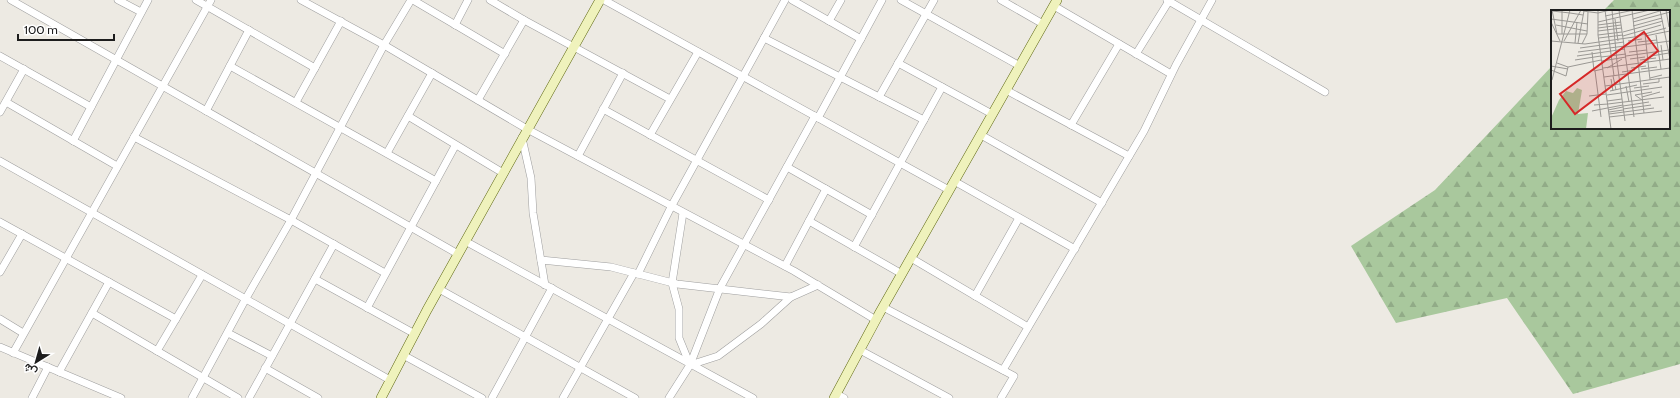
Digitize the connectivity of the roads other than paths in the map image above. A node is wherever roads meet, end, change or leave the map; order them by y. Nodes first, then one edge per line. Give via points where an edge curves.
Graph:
1 (11, 0) edge
2 (118, 0) edge
3 (148, 0) edge
4 (196, 0) edge
5 (302, 0) edge
6 (412, 0) edge
7 (468, 0) edge
8 (490, 0) edge
9 (600, 0) edge
10 (604, 0) edge
11 (785, 0) edge
12 (792, 0) edge
13 (841, 0) edge
14 (882, 0) edge
15 (901, 0) edge
16 (934, 0) edge
17 (1001, 0) edge
18 (1168, 0) edge
19 (1212, 0) edge
20 (209, 3) edge
21 (1055, 3) edge
22 (141, 12) junction
23 (926, 14) junction
24 (1200, 19) junction
25 (524, 20) junction
26 (829, 21) junction
27 (341, 22) junction
28 (1043, 24) junction
29 (455, 25) junction
30 (249, 30) junction
31 (764, 38) junction
32 (861, 39) junction
33 (1119, 44) junction
34 (384, 45) junction
35 (574, 46) junction
36 (698, 52) junction
37 (505, 54) junction
38 (1136, 54) junction
39 (0, 56) edge
40 (116, 60) junction
41 (898, 63) junction
42 (230, 66) junction
43 (1020, 66) junction
44 (315, 68) junction
45 (24, 69) junction
46 (432, 73) junction
47 (623, 73) junction
48 (1171, 74) junction
49 (743, 76) junction
50 (840, 77) junction
51 (163, 87) junction
52 (942, 87) junction
53 (1006, 90) junction
54 (1325, 92) dead end
55 (879, 97) junction
56 (670, 99) junction
57 (478, 100) junction
58 (6, 102) junction
59 (296, 102) junction
60 (91, 107) junction
61 (603, 109) junction
62 (206, 111) junction
63 (0, 112) edge
64 (992, 114) junction
65 (408, 116) junction
66 (816, 117) junction
67 (924, 120) junction
68 (1071, 125) junction
69 (340, 127) junction
70 (527, 129) junction
71 (650, 134) junction
72 (981, 135) junction
73 (134, 137) junction
74 (522, 138) junction
75 (73, 141) junction
76 (455, 146) junction
77 (387, 153) junction
78 (578, 156) junction
79 (1128, 156) junction
80 (697, 160) junction
81 (0, 161) edge
82 (900, 163) junction
83 (117, 166) junction
84 (787, 166) junction
85 (315, 173) junction
86 (503, 174) junction
87 (436, 181) junction
88 (954, 181) junction
89 (826, 189) junction
90 (949, 190) junction
91 (769, 200) junction
92 (1102, 203) junction
93 (671, 207) junction
94 (91, 212) junction
95 (683, 213) junction
96 (872, 215) junction
97 (1020, 218) junction
98 (291, 220) junction
99 (809, 221) junction
100 (0, 222) edge
101 (410, 227) junction
102 (22, 234) junction
103 (465, 241) junction
104 (334, 244) junction
105 (744, 245) junction
106 (854, 247) junction
107 (1075, 248) junction
108 (458, 254) junction
109 (65, 258) junction
110 (911, 258) junction
111 (541, 260) junction
112 (785, 266) junction
113 (1, 270) edge
114 (385, 273) junction
115 (636, 273) junction
116 (902, 274) junction
117 (202, 275) junction
118 (315, 279) junction
119 (109, 282) junction
120 (672, 283) junction
121 (818, 285) junction
122 (548, 287) junction
123 (720, 288) junction
124 (439, 289) junction
125 (975, 296) junction
126 (791, 297) junction
127 (245, 300) junction
128 (883, 307) junction
129 (367, 308) junction
130 (92, 313) junction
131 (0, 318) edge
132 (607, 318) junction
133 (176, 319) junction
134 (876, 320) junction
135 (290, 324) junction
136 (1028, 327) junction
137 (23, 333) junction
138 (228, 333) junction
139 (415, 334) junction
140 (525, 337) junction
141 (0, 347) edge
142 (860, 350) junction
143 (157, 351) junction
144 (13, 353) junction
145 (403, 355) junction
146 (272, 356) junction
147 (690, 365) junction
148 (48, 368) junction
149 (265, 368) junction
150 (580, 368) junction
151 (1003, 370) junction
152 (59, 372) junction
153 (203, 378) junction
154 (390, 380) junction
155 (105, 395) edge
156 (308, 396) edge
157 (838, 397) edge
158 (32, 398) edge
159 (120, 398) edge
160 (192, 398) edge
161 (238, 398) edge
162 (249, 398) edge
163 (318, 398) edge
164 (381, 398) edge
165 (482, 398) edge
166 (492, 398) edge
167 (563, 398) edge
168 (635, 398) edge
169 (669, 398) edge
170 (753, 398) edge
171 (949, 398) edge
172 (1001, 398) edge

1 - 40 street
2 - 22 street
3 - 22 street
4 - 20 street
5 - 27 street
6 - 29 street
6 - 34 street
7 - 29 street
8 - 25 street
9 - 35 street
10 - 36 street
11 - 31 street
12 - 26 street
13 - 26 street
14 - 32 street
15 - 23 street
16 - 23 street
17 - 28 street
18 - 24 street
18 - 38 street
19 - 24 street
20 - 30 street
20 - 51 street
21 - 28 street
21 - 33 street
22 - 40 street
23 - 41 street
23 - 43 street
24 - 48 street
24 - 54 street
25 - 35 street
25 - 37 street
26 - 32 street
27 - 34 street
27 - 44 street
28 - 43 street
29 - 37 street
30 - 42 street
30 - 44 street
31 - 49 street
31 - 50 street
32 - 50 street
33 - 38 street
33 - 68 street
34 - 46 street
34 - 69 street
35 - 47 street
35 - 70 street
36 - 49 street
36 - 56 street
37 - 57 street
38 - 48 street
39 - 45 street
40 - 51 street
40 - 60 street
41 - 52 street
41 - 55 street
42 - 59 street
42 - 62 street
43 - 53 street
44 - 59 street
45 - 58 street
45 - 60 street
46 - 57 street
46 - 65 street
47 - 56 street
47 - 61 street
48 - 79 street
49 - 66 street
49 - 80 street
50 - 55 street
50 - 66 street
51 - 62 street
51 - 73 street
52 - 64 street
52 - 67 street
53 - 64 street
53 - 68 street
55 - 67 street
56 - 71 street
57 - 70 street
58 - 63 street
58 - 75 street
59 - 69 street
60 - 75 street
61 - 71 street
61 - 78 street
62 - 85 street
64 - 72 street
65 - 76 street
65 - 77 street
66 - 82 street
66 - 84 street
67 - 82 street
68 - 79 street
69 - 77 street
69 - 85 street
70 - 74 street
70 - 78 street
71 - 80 street
72 - 88 street
72 - 92 street
73 - 83 street
73 - 98 street
74 - 86 street
74 - 111 street via 531,178 533,213
75 - 83 street
76 - 86 street
76 - 87 street
77 - 87 street
78 - 93 street
79 - 92 street
80 - 91 street
80 - 93 street
81 - 94 street
82 - 90 street
82 - 96 street
83 - 94 street
84 - 89 street
84 - 91 street
85 - 98 street
85 - 101 street
86 - 103 street
87 - 101 street
88 - 90 street
88 - 97 street
89 - 96 street
89 - 99 street
90 - 110 street
91 - 105 street
92 - 107 street
93 - 95 street
93 - 115 street
94 - 109 street
94 - 117 street
95 - 105 street
95 - 120 street
96 - 106 street
97 - 107 street
97 - 125 street
98 - 104 street
98 - 127 street
99 - 106 street
99 - 112 street
100 - 102 street
101 - 108 street
101 - 114 street
102 - 109 street
102 - 113 street
103 - 108 street
103 - 122 street
104 - 114 street
104 - 118 street
105 - 112 street
105 - 123 street
106 - 116 street
107 - 136 street
108 - 124 street
109 - 119 street
109 - 137 street
110 - 116 street
110 - 125 street
111 - 115 street via 611,267
111 - 122 street
112 - 121 street
114 - 129 street
115 - 120 street
115 - 132 street
116 - 128 street
117 - 127 street
117 - 133 street
118 - 129 street
118 - 135 street
119 - 130 street
119 - 133 street
120 - 123 street
120 - 147 street via 679,309 679,338
121 - 126 street
121 - 134 street
122 - 132 street
122 - 140 street
123 - 126 street
123 - 147 street
124 - 139 street
124 - 140 street
125 - 136 street
126 - 147 street via 761,324 718,356
127 - 135 street
127 - 138 street
128 - 134 street
128 - 151 street
129 - 139 street
130 - 143 street
130 - 152 street
131 - 137 street
132 - 147 street
132 - 150 street
133 - 143 street
134 - 142 street
135 - 146 street
135 - 154 street
136 - 151 street
137 - 144 street
138 - 146 street
138 - 153 street
139 - 145 street
140 - 150 street
140 - 166 street
141 - 144 street
142 - 157 street
142 - 171 street
143 - 153 street
144 - 148 street
145 - 154 street
145 - 165 street
146 - 149 street
147 - 169 street
147 - 170 street
148 - 152 street
148 - 158 street
149 - 156 street
149 - 162 street
150 - 167 street
150 - 168 street
151 - 172 street via 1014,376
152 - 155 street
153 - 160 street
153 - 161 street
154 - 164 street
155 - 159 street
156 - 163 street

